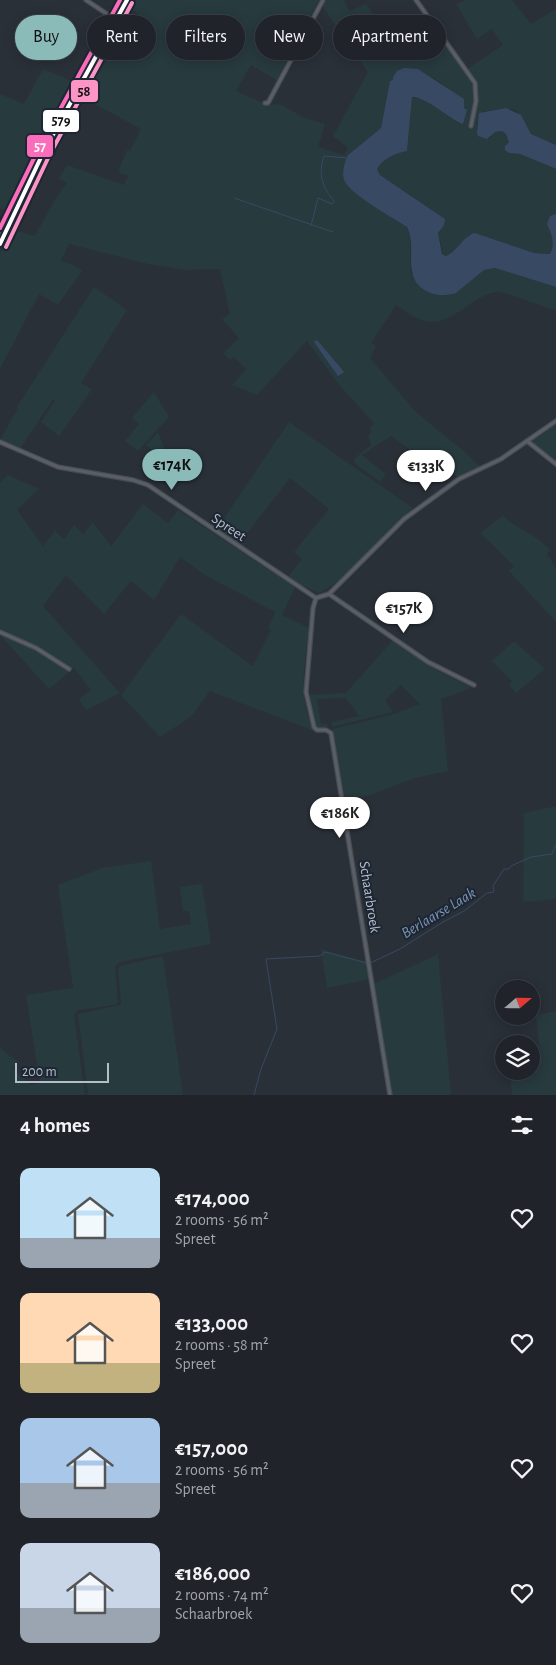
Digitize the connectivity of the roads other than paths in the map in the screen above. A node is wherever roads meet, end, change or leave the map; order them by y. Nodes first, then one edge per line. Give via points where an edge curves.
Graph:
1 (86, 0) edge
2 (123, 0) edge
3 (127, 0) edge
4 (323, 0) edge
5 (416, 0) edge
6 (108, 15) edge
7 (116, 15) edge
8 (117, 15) edge
9 (91, 60) edge
10 (93, 60) edge
11 (266, 103) dead end
12 (471, 126) dead end
13 (0, 234) edge
14 (0, 244) edge
15 (556, 421) edge
16 (527, 441) junction
17 (0, 442) edge
18 (556, 464) edge
19 (329, 594) junction
20 (316, 598) junction
21 (0, 632) edge
22 (70, 669) dead end
23 (474, 685) dead end
24 (390, 1095) edge

1 - 6 street
2 - 7 main road
3 - 8 main road
4 - 11 street
5 - 12 street via 475,82 476,101
9 - 13 main road via 22,186
10 - 14 main road
15 - 16 street
16 - 18 street
16 - 19 street via 501,459 459,479 404,519
17 - 20 street, Spreet via 58,467 142,482
19 - 20 street
19 - 23 street via 428,662
20 - 24 street, Schaarbroek via 306,697 314,727 331,733
21 - 22 street via 36,648

